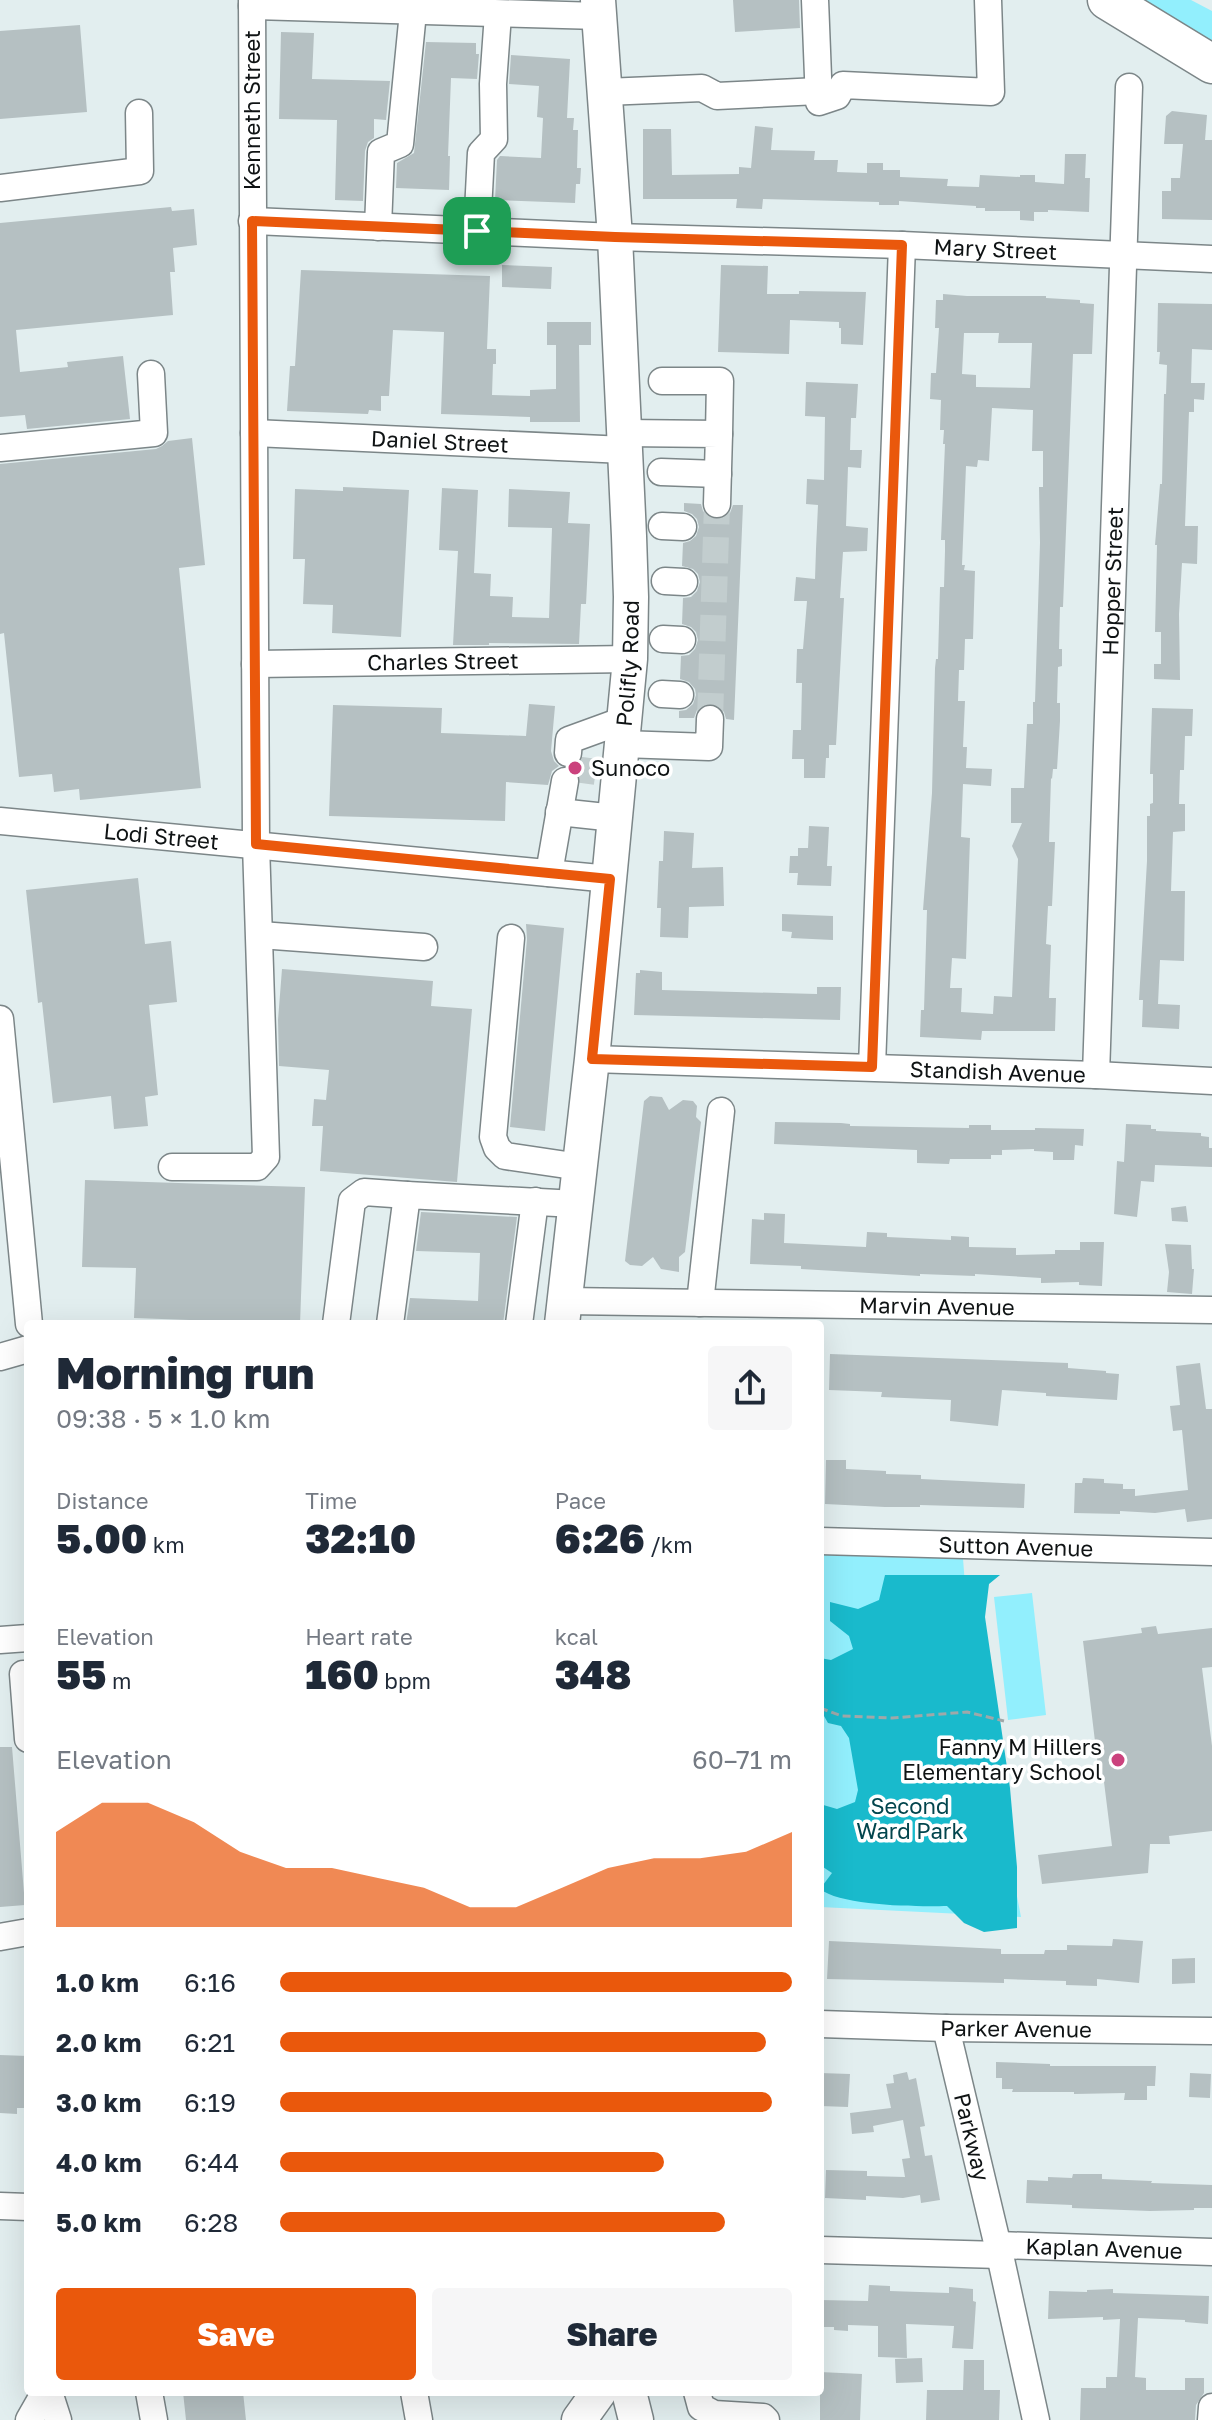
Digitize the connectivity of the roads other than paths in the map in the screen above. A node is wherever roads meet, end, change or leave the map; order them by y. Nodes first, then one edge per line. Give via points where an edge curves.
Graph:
1 (815, 0) edge
2 (988, 0) edge
3 (1107, 0) edge
4 (252, 3) edge
5 (599, 8) edge
6 (413, 12) junction
7 (498, 14) junction
8 (1212, 64) edge
9 (818, 83) junction
10 (1129, 87) dead end
11 (605, 92) junction
12 (139, 113) dead end
13 (0, 188) edge
14 (252, 221) junction
15 (378, 227) junction
16 (477, 231) junction
17 (615, 237) junction
18 (902, 245) junction
19 (1124, 256) junction
20 (1212, 259) edge
21 (151, 374) dead end
22 (662, 381) dead end
23 (254, 433) junction
24 (719, 434) junction
25 (624, 442) junction
26 (0, 448) edge
27 (661, 472) dead end
28 (718, 474) junction
29 (717, 504) tunnel mouth
30 (630, 659) junction
31 (255, 664) junction
32 (710, 719) tunnel mouth
33 (623, 732) junction
34 (580, 747) dead end
35 (573, 782) tunnel mouth
36 (568, 813) junction
37 (615, 818) junction
38 (0, 821) edge
39 (256, 844) junction
40 (549, 873) junction
41 (610, 879) junction
42 (260, 935) junction
43 (511, 938) dead end
44 (424, 947) dead end
45 (0, 1019) edge
46 (592, 1059) junction
47 (872, 1067) junction
48 (1096, 1075) junction
49 (1212, 1081) edge
50 (3, 1082) edge
51 (721, 1111) dead end
52 (172, 1167) dead end
53 (580, 1167) junction
54 (407, 1195) junction
55 (535, 1201) junction
56 (576, 1204) junction
57 (9, 1207) edge
58 (700, 1303) junction
59 (1212, 1310) edge
60 (563, 1313) edge
61 (631, 1313) edge
62 (28, 1320) edge
63 (337, 1320) edge
64 (391, 1320) edge
65 (520, 1320) edge
66 (24, 1350) edge
67 (0, 1357) edge
68 (824, 1541) edge
69 (1212, 1552) edge
70 (24, 1638) edge
71 (0, 1640) edge
72 (17, 1674) edge
73 (24, 1715) edge
74 (24, 1933) edge
75 (0, 1937) edge
76 (824, 2024) edge
77 (946, 2028) junction
78 (1212, 2031) edge
79 (0, 2206) edge
80 (24, 2207) edge
81 (824, 2250) edge
82 (999, 2250) junction
83 (1212, 2252) edge
84 (44, 2396) edge
85 (49, 2396) edge
86 (150, 2396) edge
87 (596, 2396) edge
88 (630, 2396) edge
89 (698, 2396) edge
90 (1212, 2407) edge
91 (29, 2420) edge
92 (58, 2420) edge
93 (154, 2420) edge
94 (579, 2420) edge
95 (636, 2420) edge
96 (766, 2420) edge
97 (1036, 2420) edge
98 (1211, 2420) edge

1 - 9 street
2 - 9 street via 991,92 843,85 837,96 819,102
3 - 8 highway
4 - 6 street
4 - 14 street, Kenneth Street
5 - 7 street
5 - 11 main road, Polifly Road
6 - 7 street
6 - 15 street via 400,144 381,152
7 - 16 street via 494,139 481,153
9 - 11 street via 717,96 702,88
10 - 19 street, Hopper Street
11 - 17 main road, Polifly Road
12 - 13 street via 140,171
14 - 15 street, Mary Street
14 - 23 street, Kenneth Street
15 - 16 street, Mary Street
16 - 17 street, Mary Street
17 - 18 street, Mary Street
17 - 25 main road, Polifly Road
18 - 19 street, Mary Street
18 - 47 street
19 - 20 street, Mary Street
19 - 48 street, Hopper Street
21 - 26 street via 154,433
22 - 24 street via 720,381
23 - 25 street, Daniel Street
23 - 31 street, Kenneth Street
24 - 25 street, Daniel Street
24 - 28 street
25 - 30 main road, Polifly Road
27 - 28 street
28 - 29 street
30 - 31 street, Charles Street
30 - 33 main road, Polifly Road
31 - 39 street, Kenneth Street
32 - 33 street via 709,747
33 - 34 street
33 - 37 main road, Polifly Road
35 - 36 street
36 - 37 street
36 - 40 street
37 - 41 main road, Polifly Road
38 - 39 street, Lodi Street
39 - 40 street, Lodi Street
39 - 42 street, Kenneth Street
40 - 41 street, Lodi Street
41 - 46 main road, Polifly Road
42 - 44 street
42 - 52 street, Kenneth Street via 266,1157 257,1167
43 - 53 street via 493,1137 505,1156
45 - 50 street
46 - 47 street, Standish Avenue
46 - 53 main road, Polifly Road
47 - 48 street, Standish Avenue
48 - 49 street, Standish Avenue
50 - 57 street
51 - 58 street
53 - 56 main road, Polifly Road
54 - 55 street
54 - 63 street via 364,1192 352,1201
54 - 64 street
55 - 56 street
55 - 65 street
56 - 60 main road, Polifly Road
57 - 62 street
58 - 59 street, Marvin Avenue
58 - 61 street, Marvin Avenue
60 - 61 street, Marvin Avenue
66 - 67 street
68 - 69 street, Sutton Avenue
70 - 71 street
72 - 73 street
74 - 75 street
76 - 77 street, Parker Avenue
77 - 78 street, Parker Avenue
77 - 82 street, Parkway
79 - 80 street
81 - 82 street, Kaplan Avenue
82 - 83 street, Kaplan Avenue
82 - 97 street, Parkway
84 - 91 street
85 - 92 street
86 - 93 street
87 - 94 main road
88 - 95 main road
89 - 96 street via 701,2407 714,2414
90 - 98 street

